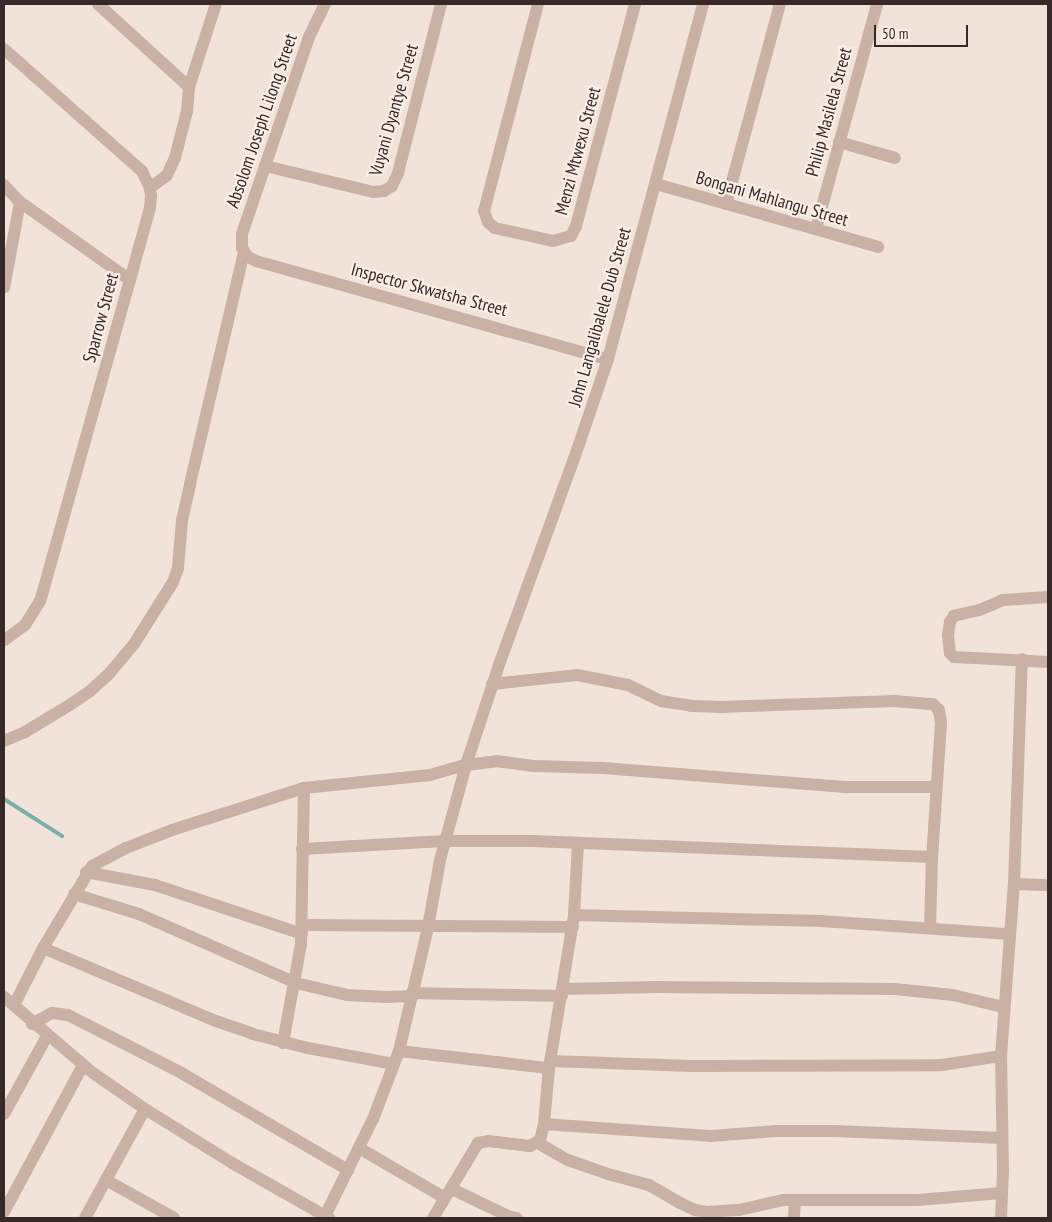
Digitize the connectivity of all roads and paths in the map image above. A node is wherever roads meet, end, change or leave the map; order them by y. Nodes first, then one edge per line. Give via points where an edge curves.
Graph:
1 (98, 4) edge
2 (216, 4) edge
3 (324, 4) edge
4 (442, 4) edge
5 (538, 4) edge
6 (636, 4) edge
7 (703, 4) edge
8 (780, 4) edge
9 (876, 4) edge
10 (4, 49) edge
11 (189, 87) junction
12 (839, 142) junction
13 (895, 158) dead end
14 (265, 166) junction
15 (656, 184) junction
16 (4, 185) edge
17 (150, 188) junction
18 (20, 202) junction
19 (726, 204) junction
20 (816, 229) junction
21 (878, 247) dead end
22 (244, 252) junction
23 (130, 280) junction
24 (4, 288) edge
25 (608, 358) junction
26 (1048, 597) edge
27 (4, 640) edge
28 (1022, 659) junction
29 (1048, 662) edge
30 (492, 684) junction
31 (4, 741) edge
32 (466, 765) junction
33 (936, 787) junction
34 (304, 788) junction
35 (445, 841) junction
36 (578, 843) junction
37 (302, 849) junction
38 (932, 857) junction
39 (86, 872) junction
40 (1014, 884) junction
41 (1048, 885) edge
42 (74, 894) junction
43 (574, 921) junction
44 (428, 927) junction
45 (930, 928) junction
46 (302, 929) junction
47 (1009, 934) junction
48 (43, 948) junction
49 (296, 983) junction
50 (563, 993) junction
51 (412, 994) junction
52 (7, 1002) edge
53 (1003, 1006) junction
54 (32, 1024) junction
55 (47, 1036) junction
56 (283, 1043) junction
57 (399, 1051) junction
58 (1001, 1056) junction
59 (394, 1064) junction
60 (83, 1065) junction
61 (550, 1065) junction
62 (145, 1109) junction
63 (4, 1114) edge
64 (544, 1124) junction
65 (1002, 1138) junction
66 (538, 1143) junction
67 (360, 1148) junction
68 (348, 1170) junction
69 (106, 1180) junction
70 (448, 1193) junction
71 (1002, 1193) junction
72 (795, 1200) junction
73 (4, 1212) edge
74 (327, 1217) edge
75 (85, 1218) edge
76 (174, 1218) edge
77 (432, 1218) edge
78 (511, 1218) edge
79 (794, 1218) edge
80 (1001, 1218) edge

1 - 11 street
2 - 11 street
3 - 14 street, Absolom Joseph Lilong Street via 309,37
4 - 14 street, Vuyani Dyantye Street via 392,186 374,192
5 - 6 street, Menzi Mtwexu Street via 484,212 495,228 553,241 571,236 576,226
7 - 15 street, John Langalibalele Dub Street
8 - 19 street
9 - 12 street, Philip Masilela Street
10 - 17 street via 132,161 142,171
11 - 17 street via 187,111 175,158 167,175
12 - 13 street
12 - 20 street, Philip Masilela Street
14 - 22 street, Absolom Joseph Lilong Street via 242,234
15 - 19 street, Bongani Mahlangu Street
15 - 25 street, John Langalibalele Dub Street
16 - 18 street
17 - 23 street, Sparrow Street via 150,208
18 - 23 street
18 - 24 street
19 - 20 street, Bongani Mahlangu Street
20 - 21 street, Bongani Mahlangu Street
22 - 25 street, Inspector Skwatsha Street via 256,261
22 - 31 street, Absolom Joseph Lilong Street via 182,520 178,568 173,582 134,644 102,680 44,721
23 - 27 street, Sparrow Street via 40,601 25,625
25 - 30 street, John Langalibalele Dub Street
26 - 28 street via 1003,600 954,616 950,622 949,649 952,655
28 - 29 street
28 - 40 street
30 - 32 street, John Langalibalele Dub Street
30 - 33 street via 577,675 628,685 673,704 721,707 895,700 927,702 937,706 941,715
32 - 33 street via 497,761 845,787
32 - 34 street via 430,775
32 - 35 street, John Langalibalele Dub Street
33 - 38 street
34 - 37 street
34 - 39 street via 172,830 105,858
35 - 36 street
35 - 37 street
35 - 44 street, John Langalibalele Dub Street
36 - 38 street
36 - 43 street
37 - 46 street
38 - 45 street
39 - 42 street
39 - 46 street via 155,885
40 - 41 street
40 - 47 street
42 - 48 street
42 - 49 street via 139,914
43 - 44 street
43 - 45 street via 811,921
43 - 50 street
44 - 46 street via 336,924
44 - 51 street, John Langalibalele Dub Street
45 - 47 street
46 - 49 street
47 - 53 street
48 - 52 street
48 - 56 street via 216,1021
49 - 51 street via 347,995 386,997
49 - 56 street
50 - 51 street
50 - 53 street via 657,987 895,989 953,995
50 - 61 street
51 - 57 street, John Langalibalele Dub Street
52 - 54 street
53 - 58 street
54 - 55 street
54 - 68 street via 52,1013 74,1018 178,1071
55 - 60 street
55 - 63 street
56 - 59 street
57 - 59 street, John Langalibalele Dub Street
57 - 61 street
58 - 61 street via 942,1064
58 - 65 street
59 - 67 street, John Langalibalele Dub Street
60 - 62 street
60 - 73 street
61 - 64 street
62 - 69 street
62 - 74 street
64 - 65 street via 710,1136 835,1131
64 - 66 street
65 - 71 street
66 - 70 street via 527,1146 488,1141 478,1143
66 - 72 street via 568,1160 649,1185 695,1210 719,1212
67 - 68 street, John Langalibalele Dub Street
67 - 70 street
68 - 74 street, John Langalibalele Dub Street
69 - 75 street
69 - 76 street
70 - 77 street
70 - 78 street
71 - 72 street via 918,1200
71 - 80 street
72 - 79 street

